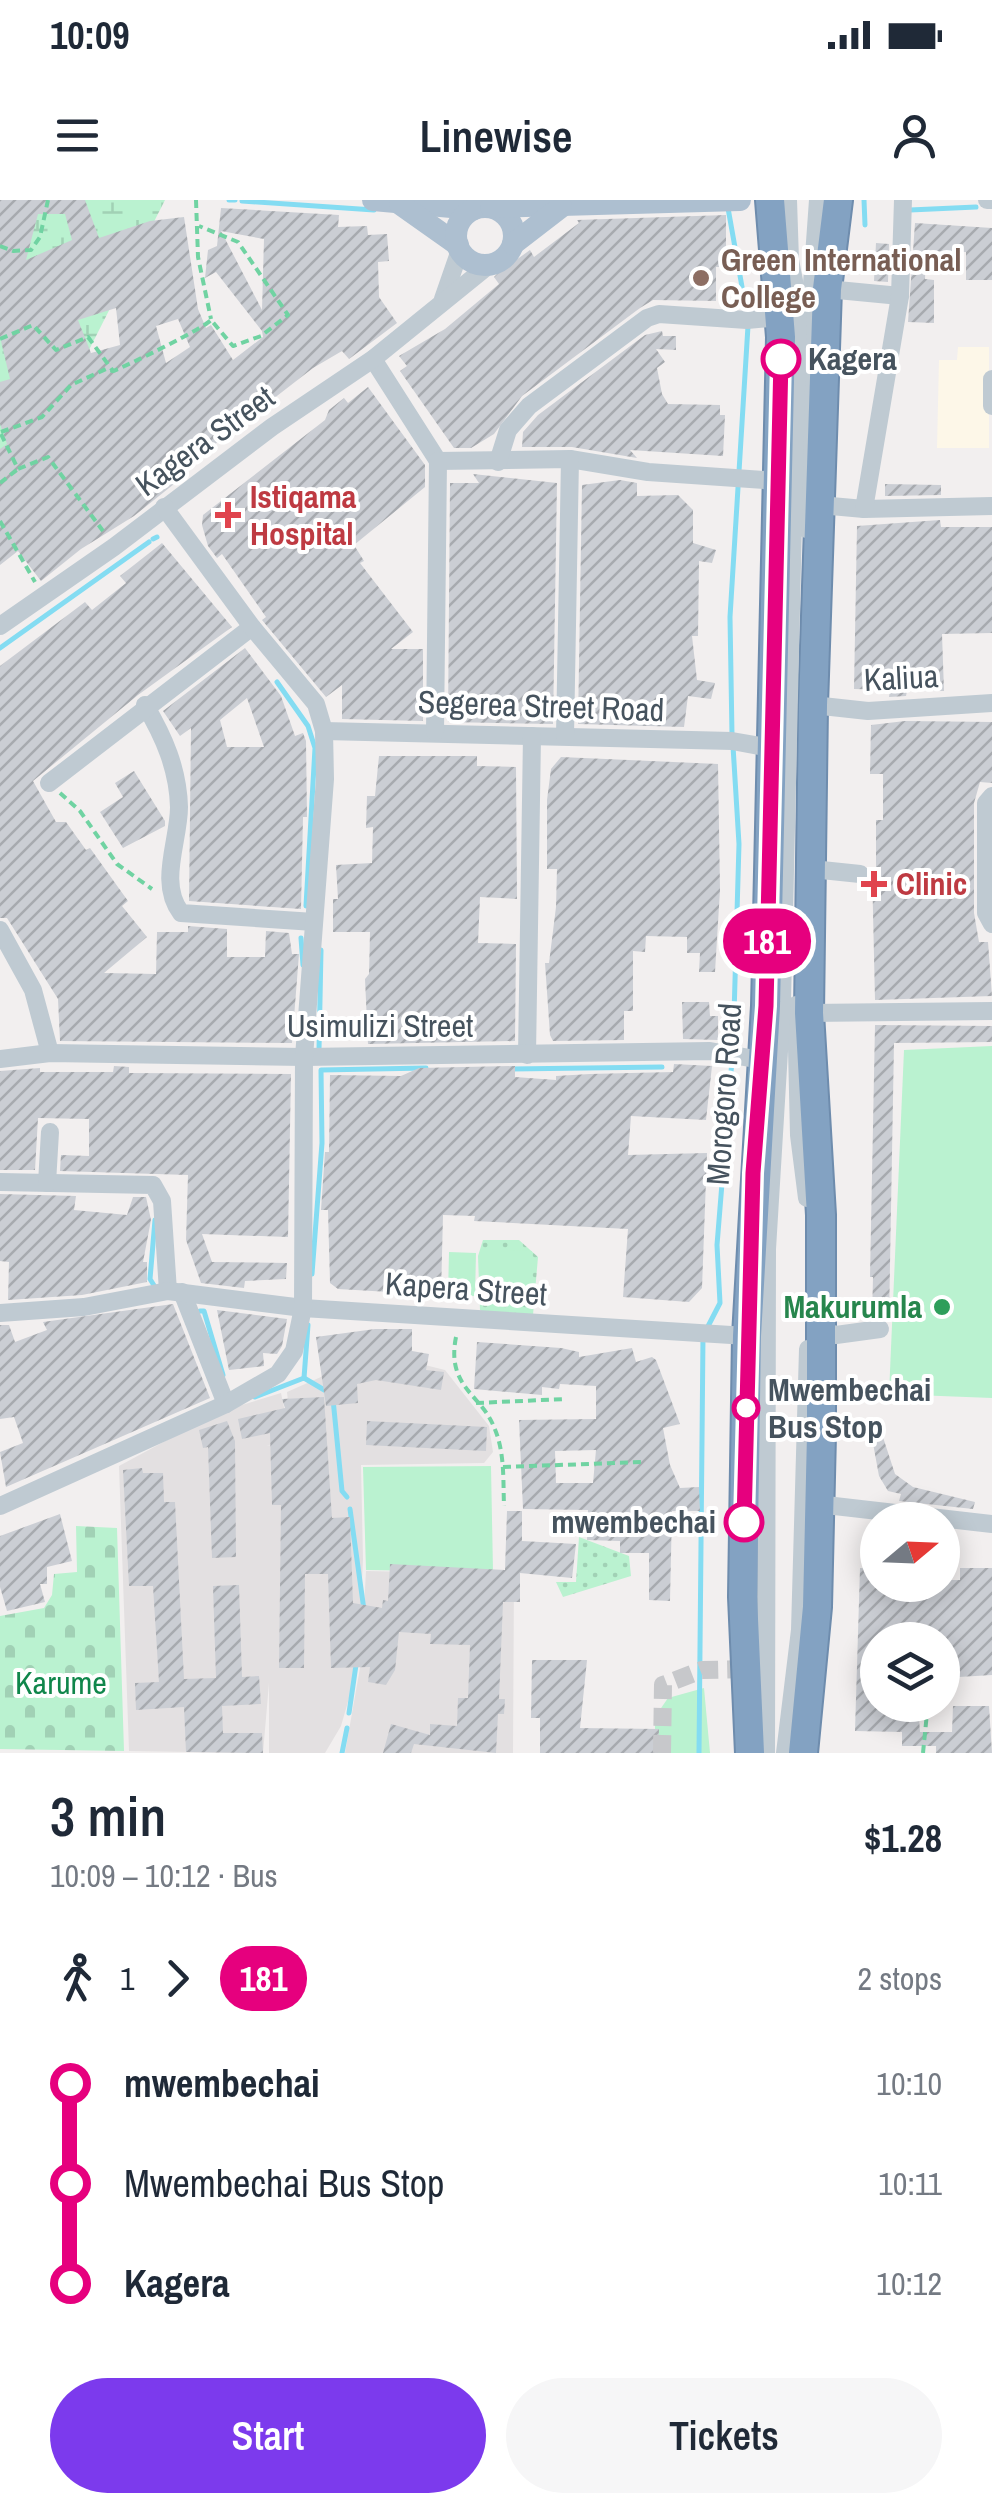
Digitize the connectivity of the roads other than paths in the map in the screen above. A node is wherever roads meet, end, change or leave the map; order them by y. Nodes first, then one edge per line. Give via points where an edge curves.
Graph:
1 (374, 200) edge
2 (740, 200) edge
3 (770, 200) edge
4 (788, 200) edge
5 (818, 200) edge
6 (840, 200) edge
7 (903, 200) edge
8 (400, 204) junction
9 (561, 207) junction
10 (483, 208) junction
11 (514, 244) junction
12 (459, 247) junction
13 (489, 265) junction
14 (827, 289) junction
15 (900, 296) junction
16 (443, 300) junction
17 (779, 317) junction
18 (374, 359) junction
19 (992, 379) edge
20 (992, 406) edge
21 (570, 459) junction
22 (438, 461) junction
23 (498, 462) junction
24 (778, 480) junction
25 (820, 505) junction
26 (992, 506) edge
27 (164, 507) junction
28 (864, 509) junction
29 (0, 626) edge
30 (252, 627) junction
31 (992, 703) edge
32 (145, 705) junction
33 (813, 705) junction
34 (324, 731) junction
35 (435, 732) junction
36 (532, 736) junction
37 (566, 736) junction
38 (763, 746) junction
39 (48, 783) road end
40 (992, 796) edge
41 (812, 869) junction
42 (860, 874) dead end
43 (314, 922) junction
44 (992, 924) edge
45 (0, 930) edge
46 (992, 1011) edge
47 (810, 1013) junction
48 (50, 1054) junction
49 (527, 1055) junction
50 (304, 1057) junction
51 (0, 1060) edge
52 (761, 1060) junction
53 (50, 1132) dead end
54 (0, 1182) edge
55 (47, 1182) junction
56 (175, 1292) junction
57 (303, 1308) junction
58 (0, 1313) edge
59 (880, 1329) dead end
60 (821, 1331) junction
61 (747, 1336) junction
62 (226, 1404) junction
63 (817, 1504) junction
64 (0, 1506) edge
65 (992, 1524) edge
66 (750, 1753) edge
67 (766, 1753) edge
68 (786, 1753) edge
69 (802, 1753) edge

1 - 8 main road
2 - 9 main road
3 - 17 highway, Morogoro Road
4 - 67 street, Morogoro Road via 798,302 782,1002 767,1249
5 - 68 street, Morogoro Road via 796,970 809,1232 806,1420 800,1630
6 - 14 highway
7 - 15 street
8 - 10 main road
8 - 12 main road
9 - 10 main road
9 - 11 main road
10 - 11 main road via 511,222
10 - 12 main road via 459,224
11 - 13 main road
12 - 13 main road via 469,260
12 - 16 street
13 - 16 street, Kagera Street
14 - 15 street
14 - 25 highway
15 - 28 street
16 - 18 street, Kagera Street
17 - 23 street via 646,318 528,406 508,430
17 - 24 highway, Morogoro Road
18 - 22 street
18 - 27 street, Kagera Street
19 - 20 street
21 - 23 street
21 - 24 street via 648,472
21 - 37 street
22 - 23 street
22 - 35 street
24 - 38 highway, Morogoro Road
25 - 28 street
25 - 33 highway
26 - 28 street
27 - 29 street, Kagera Street
27 - 30 street
30 - 32 street
30 - 34 street via 316,704
31 - 33 street, Kaliua via 868,710
32 - 39 street
32 - 43 street via 166,741 177,782 171,882 181,914
33 - 41 highway
34 - 35 street, Segerea Street Road
34 - 43 street
35 - 36 street, Segerea Street Road
36 - 37 street, Segerea Street Road
36 - 49 street
37 - 38 street, Segerea Street Road
38 - 52 highway, Morogoro Road
40 - 44 street via 986,803 986,913
41 - 42 street
41 - 47 highway
43 - 50 street
45 - 48 street via 33,990
46 - 47 street
47 - 60 highway
48 - 50 street, Usimulizi Street
48 - 51 street, Usimulizi Street
49 - 50 street, Usimulizi Street
49 - 52 street, Usimulizi Street via 710,1051
50 - 57 street
52 - 61 highway, Morogoro Road
53 - 55 street
54 - 55 street
55 - 56 street via 154,1185
56 - 57 street, Kapera Street
56 - 58 street, Kapera Street
56 - 62 street
57 - 61 street, Kapera Street
57 - 62 street via 288,1364
59 - 60 street
60 - 63 highway
61 - 66 highway, Morogoro Road via 742,1597
62 - 64 street
63 - 65 street
63 - 69 highway via 817,1606

